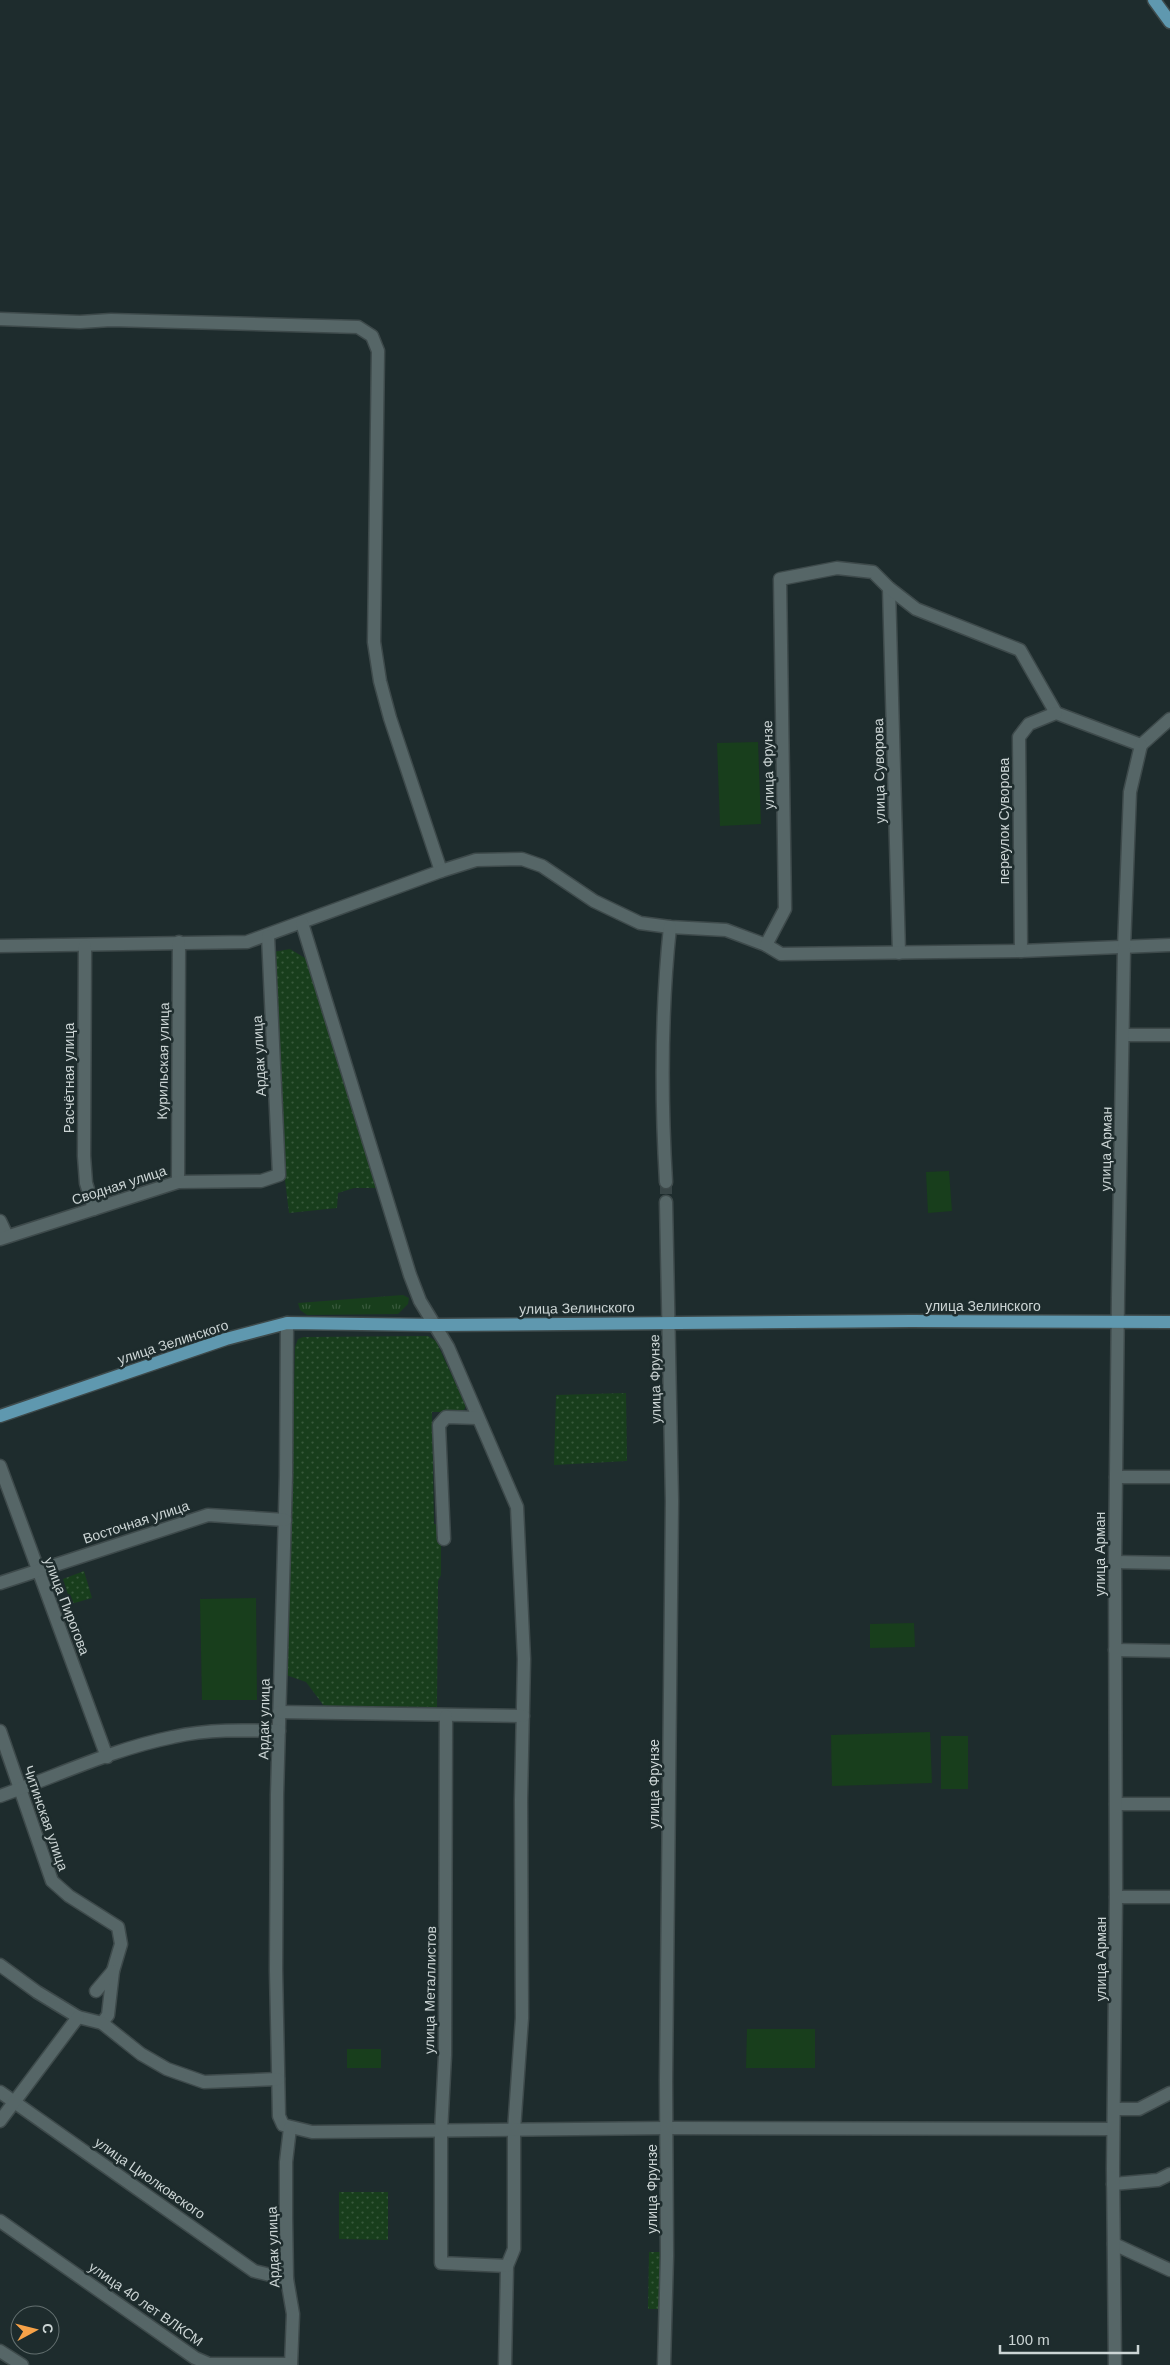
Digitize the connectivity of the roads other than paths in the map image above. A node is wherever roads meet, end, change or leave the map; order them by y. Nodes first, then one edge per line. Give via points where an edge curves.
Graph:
1 (1154, 0) edge
2 (1170, 22) edge
3 (0, 319) edge
4 (889, 588) junction
5 (1056, 713) junction
6 (1170, 718) edge
7 (1141, 745) junction
8 (441, 871) junction
9 (302, 923) junction
10 (670, 927) junction
11 (268, 936) junction
12 (179, 942) junction
13 (766, 944) junction
14 (1170, 945) edge
15 (0, 946) edge
16 (84, 946) junction
17 (1124, 948) junction
18 (1021, 951) junction
19 (899, 953) junction
20 (1123, 1035) junction
21 (1170, 1036) edge
22 (279, 1175) joint
23 (178, 1182) junction
24 (666, 1182) tunnel mouth
25 (666, 1202) tunnel mouth
26 (94, 1209) junction
27 (0, 1221) edge
28 (4, 1237) edge
29 (1118, 1321) junction
30 (669, 1322) junction
31 (1170, 1322) edge
32 (287, 1323) junction
33 (436, 1325) junction
34 (0, 1416) edge
35 (478, 1418) junction
36 (0, 1466) edge
37 (1116, 1477) junction
38 (1170, 1477) edge
39 (285, 1520) junction
40 (444, 1539) dead end
41 (1115, 1562) junction
42 (1170, 1563) edge
43 (37, 1570) junction
44 (0, 1583) edge
45 (1116, 1650) junction
46 (1170, 1652) edge
47 (280, 1712) junction
48 (446, 1716) junction
49 (523, 1716) junction
50 (0, 1731) edge
51 (279, 1731) junction
52 (107, 1756) junction
53 (20, 1789) junction
54 (0, 1796) edge
55 (1116, 1804) junction
56 (1170, 1804) edge
57 (1116, 1897) junction
58 (1170, 1897) edge
59 (0, 1965) edge
60 (113, 1971) junction
61 (96, 1990) dead end
62 (78, 2016) junction
63 (102, 2023) junction
64 (278, 2079) junction
65 (0, 2092) edge
66 (1170, 2093) edge
67 (15, 2102) junction
68 (1115, 2110) junction
69 (0, 2121) edge
70 (290, 2128) junction
71 (666, 2128) junction
72 (1113, 2129) junction
73 (514, 2130) junction
74 (441, 2132) junction
75 (1170, 2174) edge
76 (1113, 2184) junction
77 (0, 2221) edge
78 (1114, 2244) junction
79 (507, 2266) junction
80 (1170, 2270) edge
81 (287, 2278) junction
82 (0, 2351) edge
83 (22, 2365) edge
84 (291, 2365) edge
85 (505, 2365) edge
86 (664, 2365) edge
87 (1115, 2365) edge

1 - 2 main road
3 - 8 street via 358,327 372,336 378,351 376,652 390,718
4 - 5 street via 916,609 1020,650
4 - 13 street, улица Фрунзе via 873,572 836,568 780,579 785,909
4 - 19 street, улица Суворова
5 - 7 street
5 - 18 street, переулок Суворова via 1030,724 1019,736
6 - 7 street
7 - 17 street, улица Арман via 1130,792
8 - 9 street
8 - 10 street via 476,860 522,860 542,866 594,901 640,923
9 - 11 street
9 - 33 street via 410,1275 420,1301
10 - 13 street via 726,930
10 - 24 street via 665,973 663,1126
11 - 12 street via 247,942
11 - 22 street, Ардак улица
12 - 16 street
12 - 23 street, Курильская улица
13 - 19 street via 781,954
14 - 17 street
15 - 16 street
16 - 26 street, Расчётная улица via 84,1156 86,1183
17 - 18 street
17 - 20 street, улица Арман
18 - 19 street
20 - 21 street
20 - 29 street, улица Арман
22 - 23 street, Сводная улица via 261,1181
23 - 26 street, Сводная улица
25 - 30 street, улица Фрунзе
26 - 28 street, Сводная улица
27 - 28 street
29 - 30 main road, улица Зелинского
29 - 31 main road, улица Зелинского
29 - 37 street, улица Арман
30 - 33 main road, улица Зелинского
30 - 71 street, улица Фрунзе via 672,1501
32 - 33 main road, улица Зелинского
32 - 34 main road, улица Зелинского via 226,1339
32 - 39 street, Ардак улица
33 - 35 street
35 - 40 street via 446,1417 440,1425
35 - 49 street via 517,1507 523,1625
36 - 43 street, улица Пирогова
37 - 38 street
37 - 41 street, улица Арман
39 - 43 street, Восточная улица via 208,1515
39 - 47 street, Ардак улица
41 - 42 street
41 - 45 street, улица Арман
43 - 44 street, Восточная улица
43 - 52 street, улица Пирогова
45 - 46 street
45 - 55 street, улица Арман
47 - 48 street
47 - 51 street, Ардак улица
48 - 49 street
48 - 74 street, улица Металлистов via 445,2055
49 - 73 street via 522,2018
50 - 53 street, Читинская улица
51 - 52 street via 224,1730 173,1737
51 - 64 street, Ардак улица
52 - 53 street
53 - 54 street
53 - 60 street, Читинская улица via 52,1882 118,1927 121,1944
55 - 56 street
55 - 57 street, улица Арман
57 - 58 street
57 - 68 street, улица Арман
59 - 62 street
60 - 61 street
60 - 63 street, Читинская улица via 108,2015
62 - 63 street
62 - 67 street
63 - 64 street via 166,2069 204,2082
64 - 70 street, Ардак улица via 278,2116 283,2125
65 - 67 street, улица Циолковского
66 - 68 street via 1139,2108
67 - 69 street
67 - 81 street, улица Циолковского via 254,2271
68 - 72 street, улица Арман
70 - 74 street via 312,2132
70 - 81 street, Ардак улица via 286,2162
71 - 72 street
71 - 73 street
71 - 86 street, улица Фрунзе via 668,2197
72 - 76 street, улица Арман
73 - 74 street
73 - 79 street via 514,2249
74 - 79 street, улица Металлистов via 441,2263
75 - 76 street via 1158,2180
76 - 78 street, улица Арман
77 - 84 street, улица 40 лет ВЛКСМ via 195,2358 209,2364
78 - 80 street
78 - 87 street, улица Арман
79 - 85 street
81 - 84 street, Ардак улица via 293,2314
82 - 83 street

